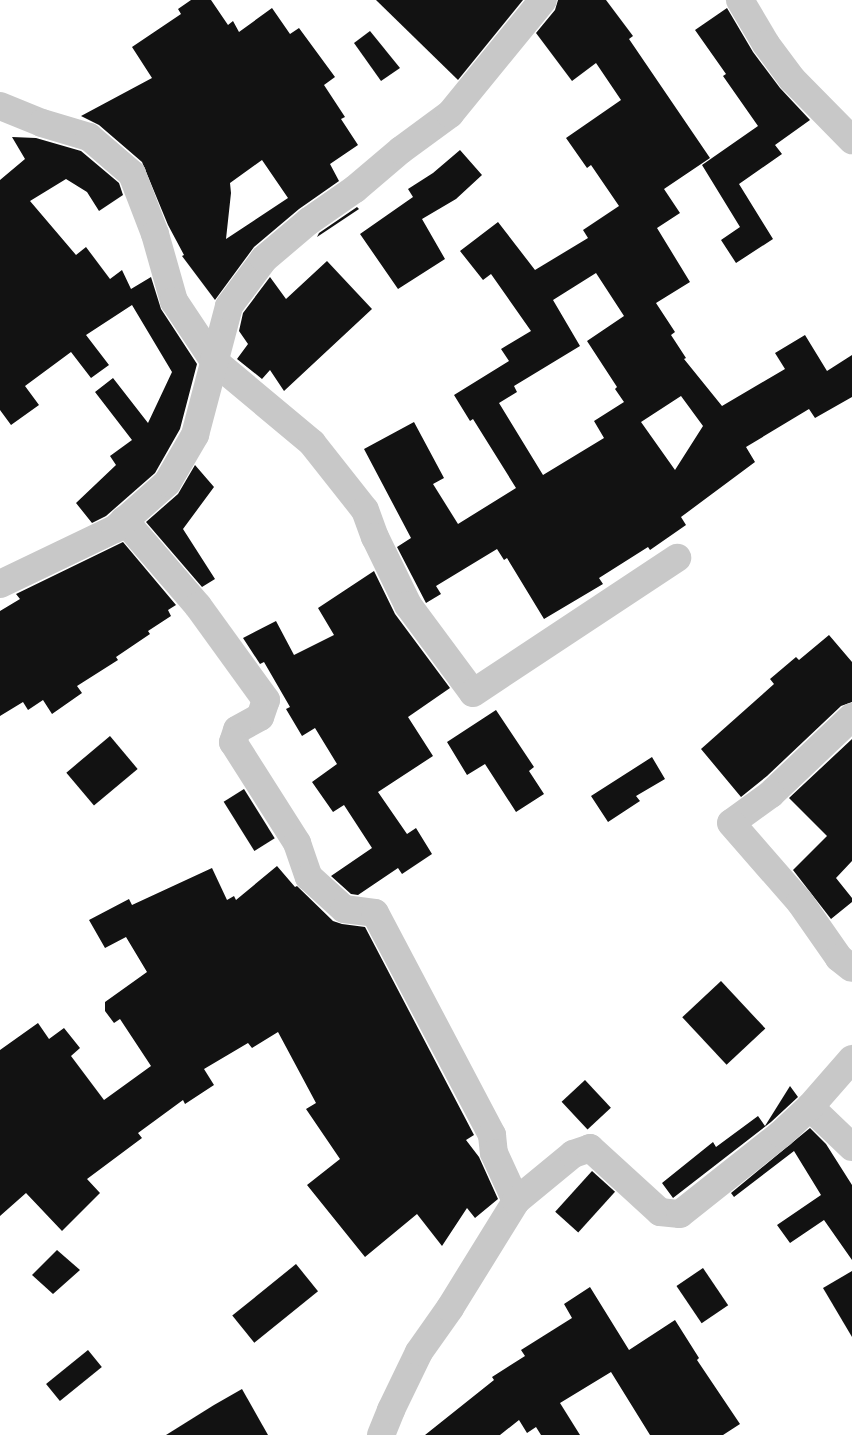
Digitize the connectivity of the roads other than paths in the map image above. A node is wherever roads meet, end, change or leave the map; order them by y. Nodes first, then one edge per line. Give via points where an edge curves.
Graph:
1 (543, 0) edge
2 (740, 0) edge
3 (0, 106) edge
4 (852, 140) edge
5 (214, 361) junction
6 (124, 520) junction
7 (677, 558) dead end
8 (0, 584) edge
9 (852, 717) edge
10 (852, 968) edge
11 (852, 1059) edge
12 (810, 1107) junction
13 (852, 1147) edge
14 (516, 1201) junction
15 (381, 1435) edge

1 - 5 street via 450,114 264,259 229,306
2 - 4 street via 792,79
3 - 5 street via 42,124 89,138 132,174 155,234 174,302
5 - 6 street via 194,434 167,483
5 - 7 street via 312,443 365,510 408,605 473,693
6 - 8 street via 115,529
6 - 14 street via 198,606 266,700 260,717 237,730 233,742 297,843 310,877 344,909 375,913 492,1135 494,1153
9 - 10 street via 771,794 730,823 800,902 839,958
11 - 12 street
12 - 13 street
12 - 14 street via 680,1214 660,1212 590,1148 573,1154
14 - 15 street via 419,1352

